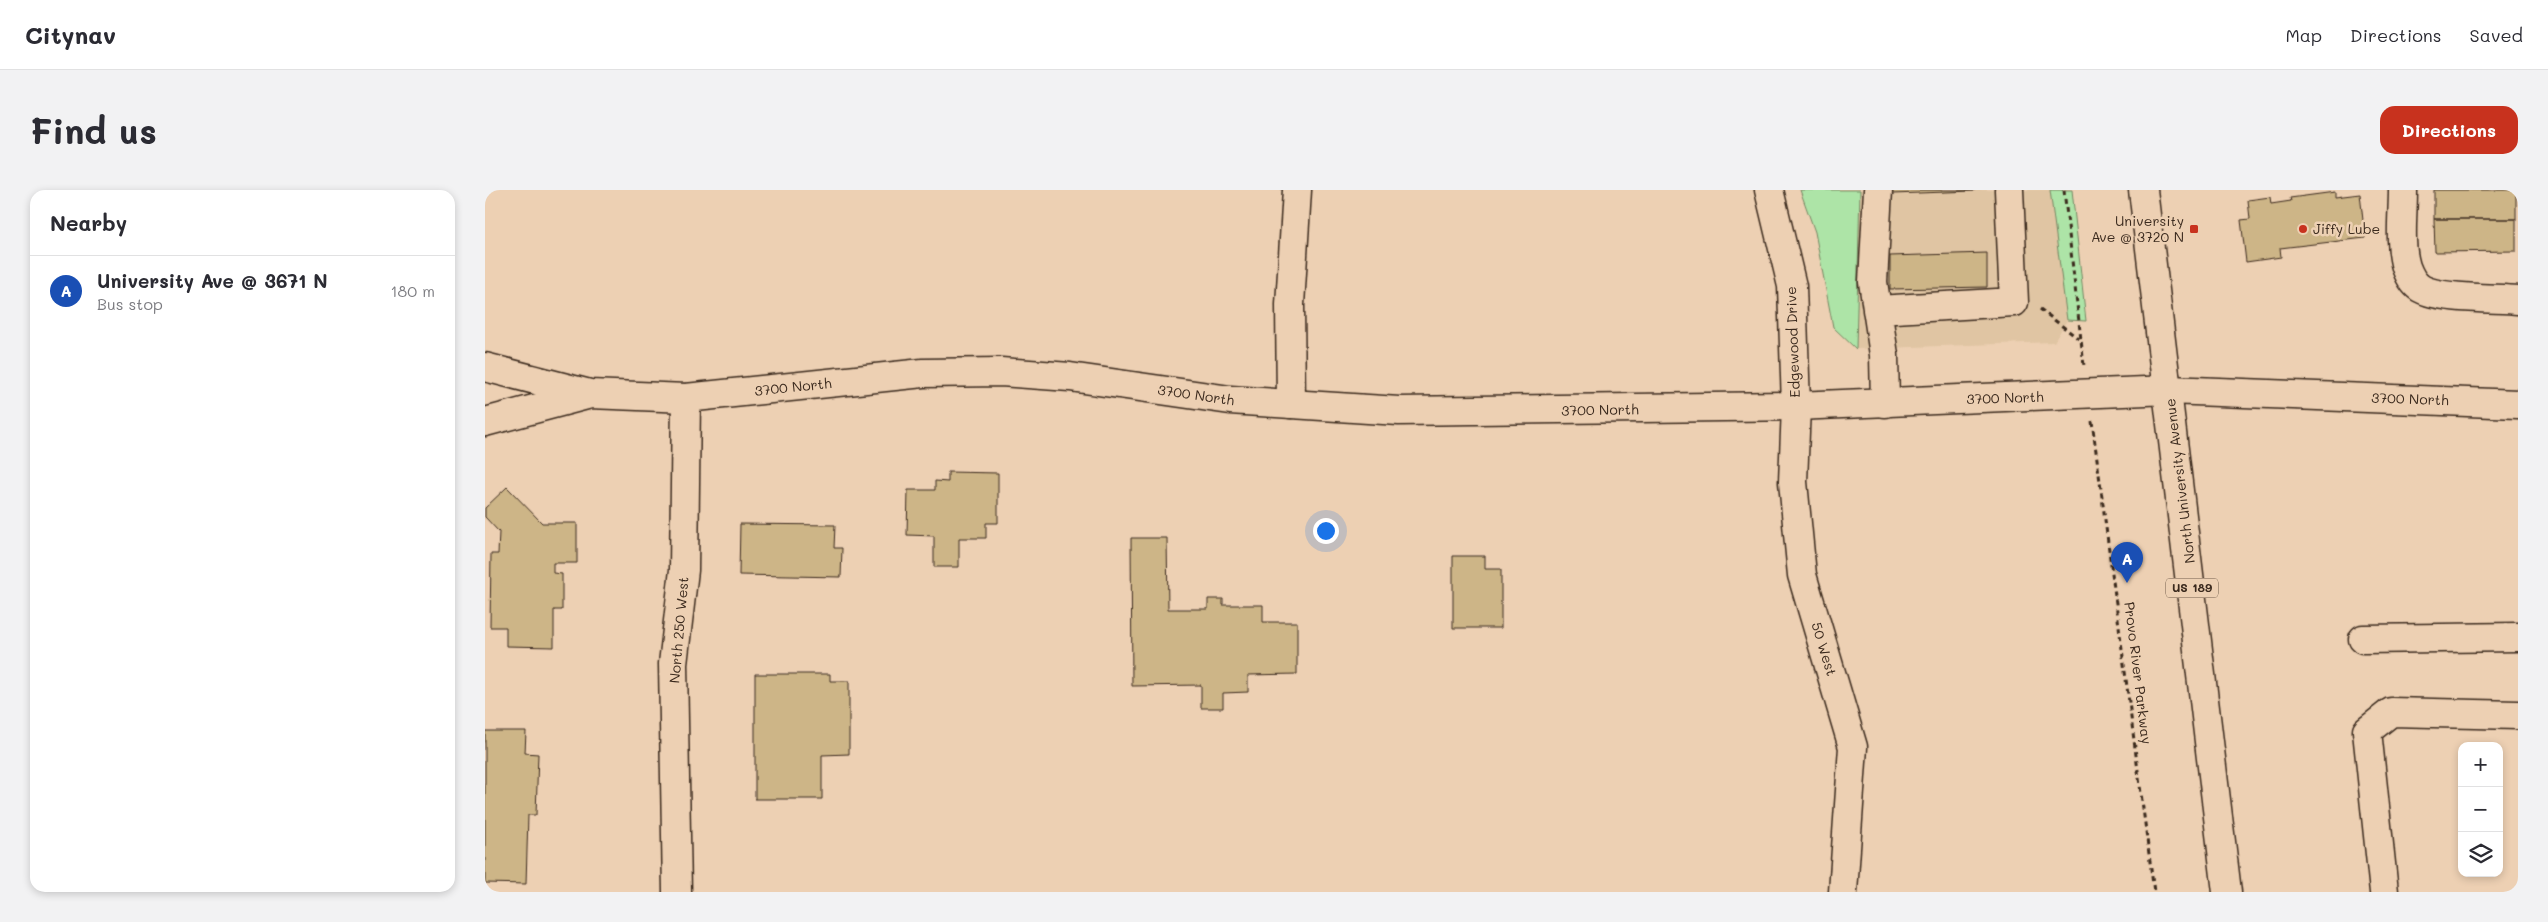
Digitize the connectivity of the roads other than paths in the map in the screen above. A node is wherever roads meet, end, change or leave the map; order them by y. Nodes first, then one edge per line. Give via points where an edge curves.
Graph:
1 (1297, 190) edge
2 (1769, 190) edge
3 (1879, 190) edge
4 (2009, 190) edge
5 (2143, 190) edge
6 (2403, 190) edge
7 (2518, 300) edge
8 (1877, 310) junction
9 (485, 367) edge
10 (2169, 390) junction
11 (590, 394) junction
12 (685, 398) junction
13 (1885, 402) junction
14 (1291, 404) junction
15 (2518, 404) edge
16 (1796, 406) junction
17 (485, 422) edge
18 (2518, 637) edge
19 (2363, 639) dead end
20 (2518, 716) edge
21 (677, 892) edge
22 (1843, 892) edge
23 (2227, 892) edge
24 (2383, 892) edge

1 - 14 main road via 1290,304
2 - 16 main road, Edgewood Drive via 1792,286
3 - 8 main road via 1873,282
4 - 8 main road via 2014,302
5 - 10 main road, North University Avenue / US 189
6 - 7 main road via 2406,268 2422,290
8 - 13 main road via 1884,355
9 - 11 main road
10 - 13 main road, 3700 North
10 - 15 main road, 3700 North
10 - 23 main road, North University Avenue / US 189
11 - 12 main road, 3700 North
11 - 17 main road
12 - 14 main road, 3700 North via 923,373 1001,372 1070,377 1230,400
12 - 21 main road, North 250 West via 684,570 673,664
13 - 16 main road, 3700 North
14 - 16 main road, 3700 North via 1399,411
16 - 22 main road, 50 West via 1793,482 1802,575 1853,747
18 - 19 main road
20 - 24 main road via 2391,712 2367,730

